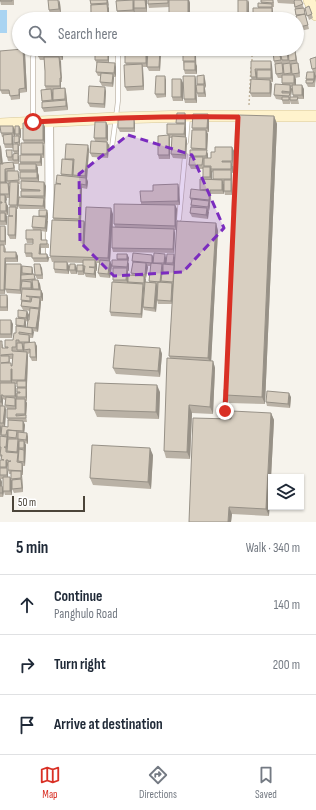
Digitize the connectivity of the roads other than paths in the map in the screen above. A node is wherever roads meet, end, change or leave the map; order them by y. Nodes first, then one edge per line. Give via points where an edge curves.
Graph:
1 (308, 0) edge
2 (316, 15) edge
3 (118, 56) edge
4 (33, 57) dead end
5 (188, 116) junction
6 (316, 116) edge
7 (243, 117) junction
8 (116, 118) junction
9 (49, 121) junction
10 (33, 122) junction
11 (0, 124) edge
12 (112, 147) dead end
13 (234, 216) edge
14 (179, 219) dead end
15 (50, 254) edge
16 (226, 388) edge
17 (225, 411) dead end

1 - 2 main road
3 - 8 lane
4 - 10 lane
5 - 7 main road
5 - 8 main road
5 - 14 lane
6 - 7 main road
7 - 13 lane
8 - 9 main road
8 - 12 lane
9 - 10 main road
9 - 15 street
10 - 11 main road
16 - 17 lane

